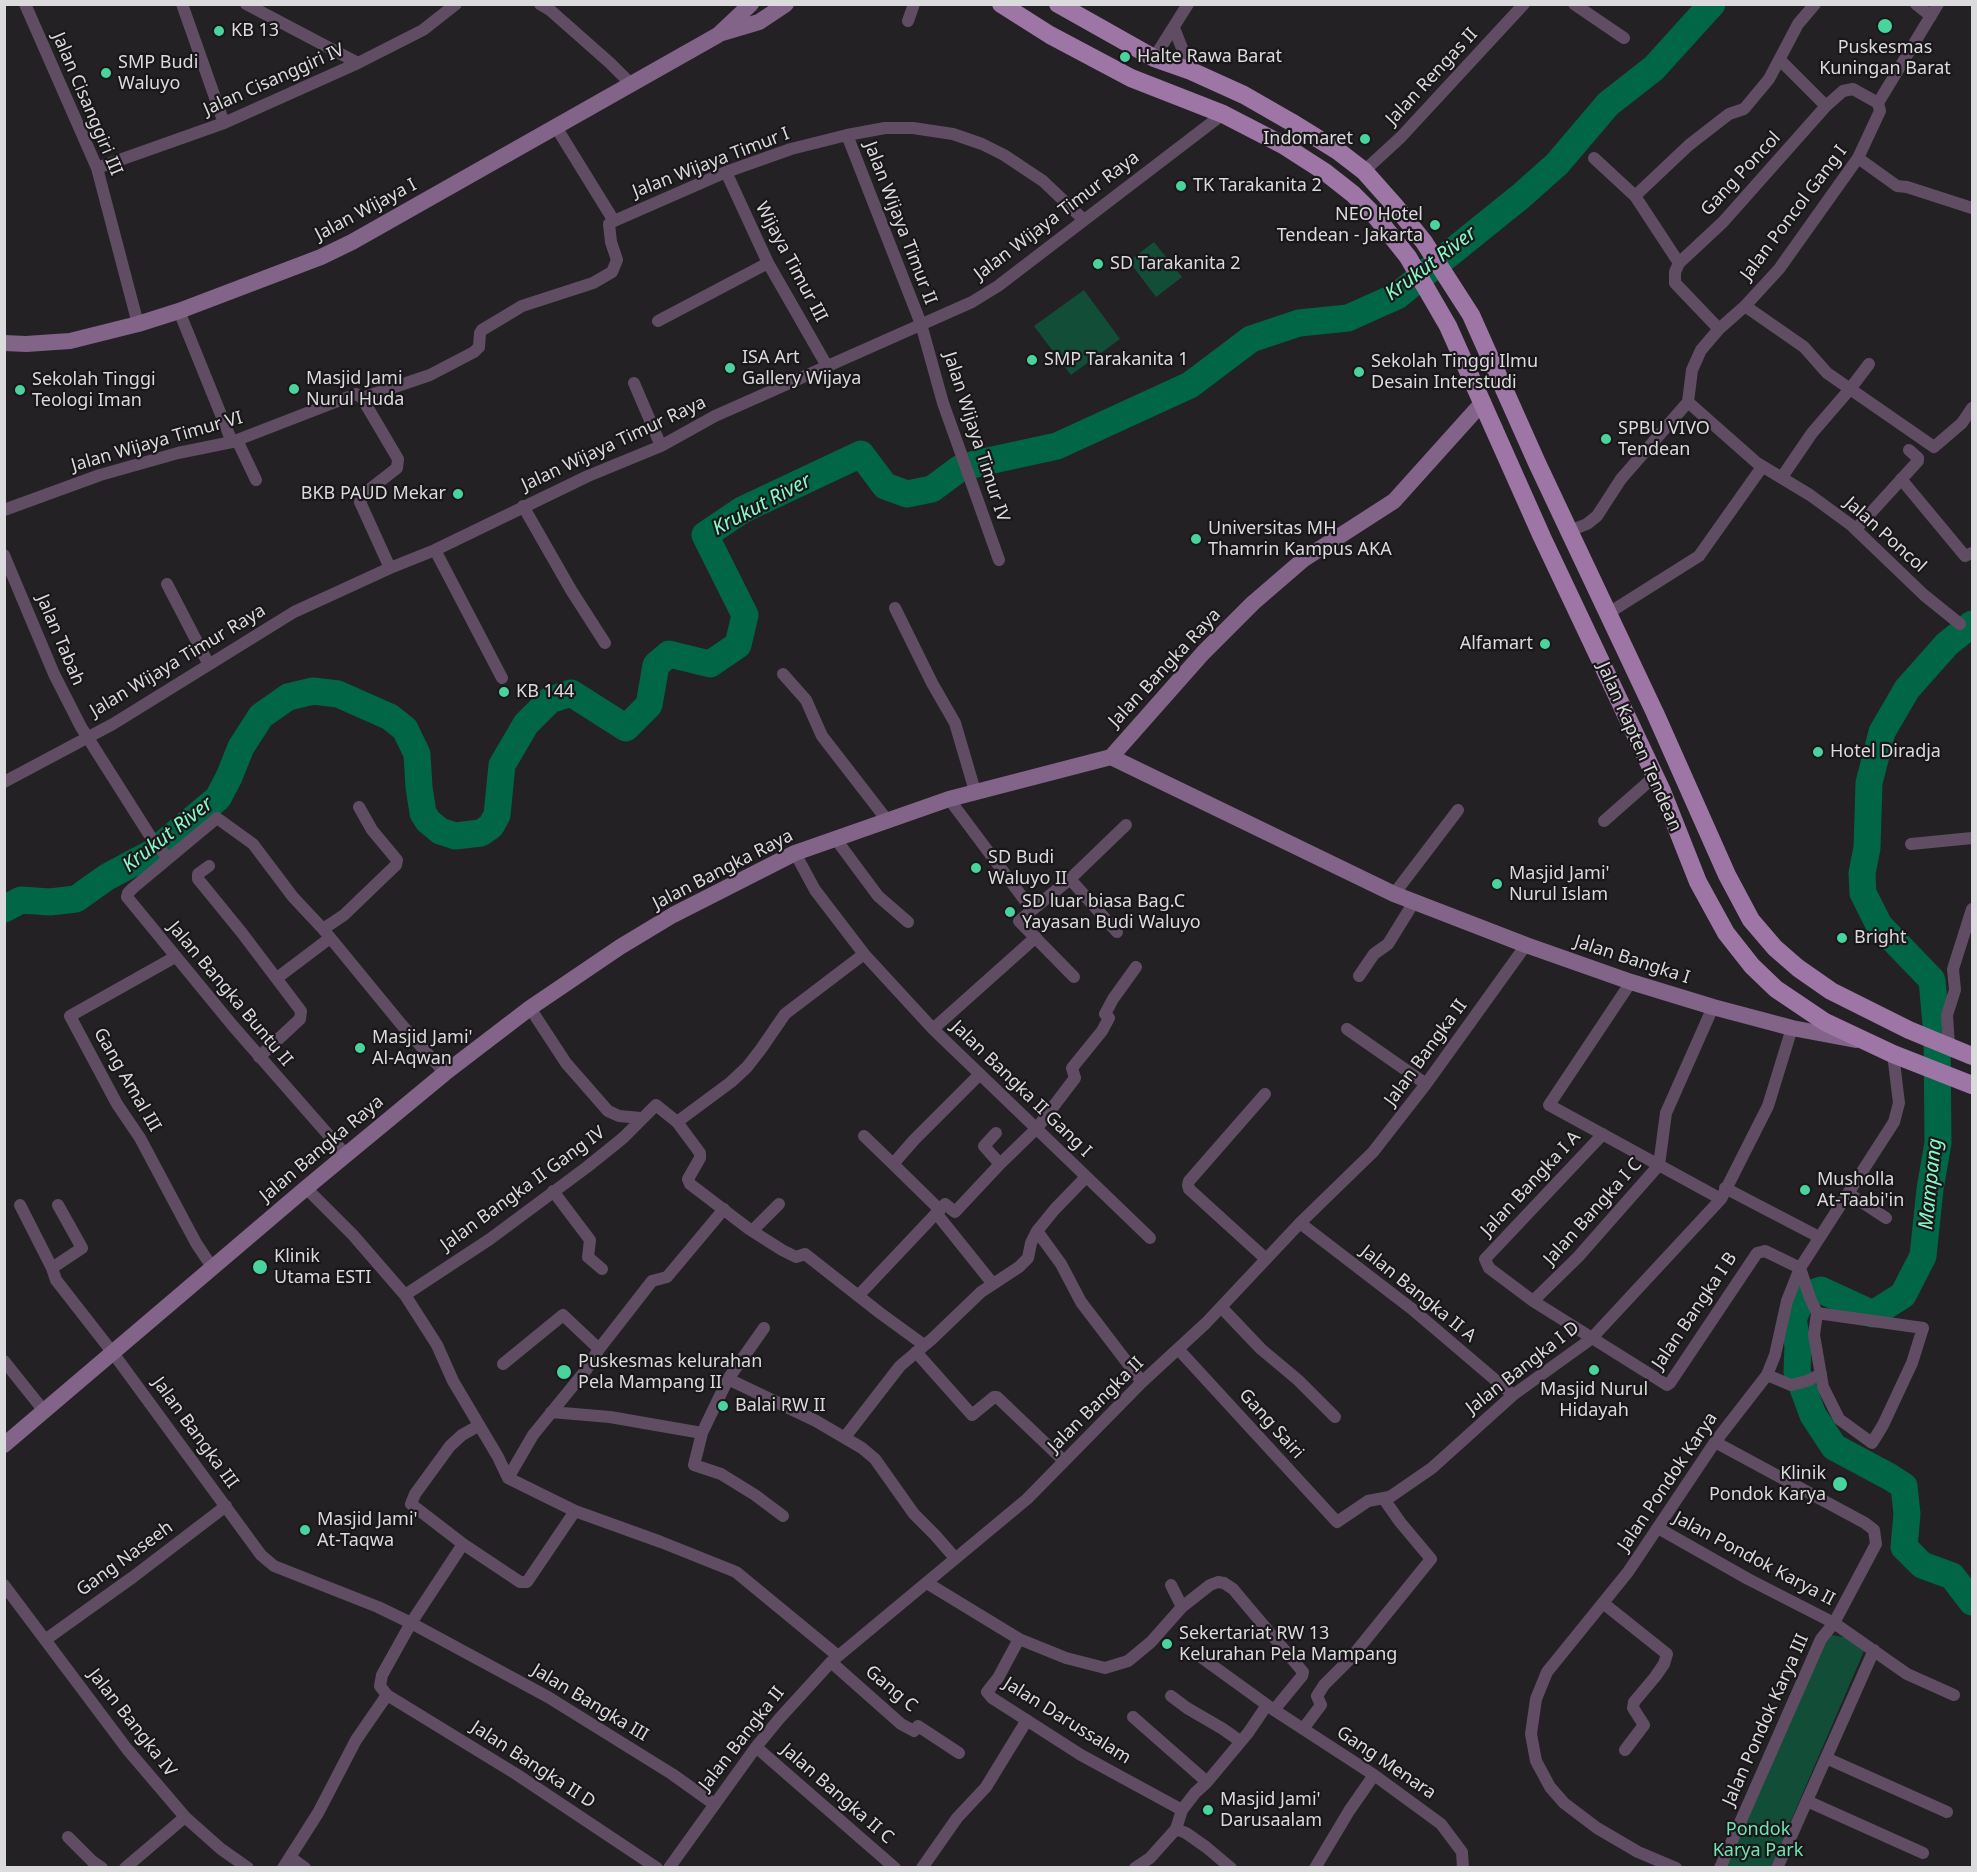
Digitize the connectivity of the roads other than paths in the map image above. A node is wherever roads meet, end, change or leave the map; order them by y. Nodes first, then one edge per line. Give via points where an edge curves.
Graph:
1 (25, 4) edge
2 (182, 4) edge
3 (246, 4) edge
4 (456, 4) edge
5 (540, 4) edge
6 (751, 4) edge
7 (786, 4) edge
8 (914, 4) edge
9 (1001, 4) edge
10 (1058, 4) edge
11 (1188, 4) edge
12 (1524, 4) edge
13 (1574, 4) edge
14 (1815, 4) edge
15 (1916, 4) edge
16 (1938, 4) edge
17 (1931, 16) junction
18 (908, 21) dead end
19 (1174, 28) junction
20 (718, 34) junction
21 (1624, 38) dead end
22 (1154, 58) junction
23 (1780, 60) junction
24 (358, 63) junction
25 (1191, 71) junction
26 (631, 84) junction
27 (1878, 103) junction
28 (1826, 106) junction
29 (1223, 114) junction
30 (224, 123) junction
31 (556, 127) junction
32 (847, 135) junction
33 (1594, 158) dead end
34 (1858, 158) junction
35 (97, 168) junction
36 (1364, 171) junction
37 (726, 172) junction
38 (1635, 196) junction
39 (1972, 208) edge
40 (1084, 220) junction
41 (614, 221) junction
42 (768, 263) junction
43 (1679, 263) junction
44 (1745, 306) junction
45 (179, 311) junction
46 (658, 321) dead end
47 (138, 324) junction
48 (921, 324) junction
49 (1719, 329) junction
50 (4, 343) edge
51 (1869, 364) dead end
52 (827, 366) junction
53 (634, 383) dead end
54 (1850, 389) junction
55 (362, 398) junction
56 (1483, 402) junction
57 (1688, 402) junction
58 (1972, 408) edge
59 (234, 441) junction
60 (661, 446) junction
61 (1909, 450) dead end
62 (1762, 467) junction
63 (1782, 477) junction
64 (1901, 479) junction
65 (256, 480) dead end
66 (523, 506) junction
67 (4, 510) edge
68 (1856, 529) junction
69 (1569, 531) junction
70 (435, 550) junction
71 (1972, 553) edge
72 (4, 555) edge
73 (999, 560) dead end
74 (390, 568) junction
75 (167, 584) dead end
76 (895, 608) dead end
77 (1607, 614) junction
78 (1960, 624) dead end
79 (605, 643) dead end
80 (208, 663) junction
81 (783, 674) dead end
82 (501, 678) dead end
83 (87, 736) junction
84 (1111, 757) junction
85 (1654, 777) junction
86 (4, 782) edge
87 (975, 791) junction
88 (949, 799) junction
89 (359, 807) dead end
90 (1458, 810) dead end
91 (887, 820) junction
92 (1604, 821) dead end
93 (1126, 825) dead end
94 (835, 838) junction
95 (1972, 838) edge
96 (1911, 844) dead end
97 (795, 853) junction
98 (165, 854) junction
99 (209, 866) dead end
100 (1070, 879) junction
101 (1394, 894) junction
102 (1414, 902) junction
103 (1972, 909) edge
104 (1032, 910) junction
105 (908, 922) dead end
106 (327, 933) junction
107 (1117, 933) dead end
108 (1036, 937) junction
109 (1526, 945) junction
110 (864, 954) junction
111 (175, 957) junction
112 (1136, 966) dead end
113 (1359, 976) dead end
114 (1074, 977) dead end
115 (277, 978) junction
116 (1631, 981) junction
117 (1713, 1007) junction
118 (530, 1008) junction
119 (1792, 1028) junction
120 (933, 1029) junction
121 (1347, 1029) dead end
122 (1864, 1042) junction
123 (1944, 1044) junction
124 (1898, 1056) junction
125 (1972, 1056) edge
126 (259, 1057) junction
127 (445, 1074) junction
128 (980, 1074) junction
129 (1965, 1081) edge
130 (1426, 1084) junction
131 (1265, 1094) dead end
132 (641, 1118) junction
133 (677, 1122) junction
134 (1037, 1128) junction
135 (996, 1133) dead end
136 (1603, 1134) junction
137 (864, 1136) dead end
138 (346, 1155) junction
139 (893, 1164) junction
140 (1000, 1164) junction
141 (1659, 1165) junction
142 (1086, 1177) junction
143 (306, 1188) junction
144 (553, 1191) junction
145 (1848, 1193) junction
146 (1723, 1194) junction
147 (779, 1204) dead end
148 (20, 1205) dead end
149 (58, 1205) dead end
150 (724, 1209) junction
151 (938, 1212) junction
152 (1886, 1218) dead end
153 (1300, 1224) junction
154 (752, 1231) junction
155 (1037, 1231) junction
156 (1819, 1237) junction
157 (1150, 1238) dead end
158 (1266, 1259) junction
159 (212, 1267) junction
160 (52, 1268) junction
161 (1800, 1268) junction
162 (602, 1269) dead end
163 (993, 1284) junction
164 (405, 1295) junction
165 (858, 1296) junction
166 (1533, 1301) junction
167 (1221, 1307) junction
168 (1817, 1313) junction
169 (764, 1328) dead end
170 (1591, 1339) junction
171 (920, 1348) junction
172 (599, 1349) junction
173 (1179, 1350) junction
174 (114, 1353) junction
175 (4, 1361) edge
176 (503, 1364) dead end
177 (1821, 1374) junction
178 (1767, 1375) junction
179 (728, 1379) junction
180 (1142, 1382) junction
181 (1513, 1395) junction
182 (44, 1411) junction
183 (551, 1412) junction
184 (1335, 1417) dead end
185 (478, 1426) junction
186 (702, 1433) junction
187 (845, 1437) junction
188 (1715, 1442) junction
189 (4, 1444) edge
190 (1064, 1461) junction
191 (508, 1478) junction
192 (1389, 1497) junction
193 (226, 1506) junction
194 (575, 1510) junction
195 (783, 1516) dead end
196 (1337, 1522) joint
197 (1658, 1527) junction
198 (463, 1544) junction
199 (955, 1558) junction
200 (927, 1583) junction
201 (4, 1585) edge
202 (1170, 1585) dead end
203 (1603, 1602) junction
204 (1182, 1607) junction
205 (411, 1623) junction
206 (1834, 1623) junction
207 (1019, 1639) junction
208 (45, 1640) junction
209 (1874, 1650) junction
210 (1198, 1655) dead end
211 (834, 1659) junction
212 (387, 1695) junction
213 (1954, 1695) dead end
214 (1171, 1696) dead end
215 (1271, 1707) junction
216 (1132, 1717) dead end
217 (1027, 1720) junction
218 (1303, 1729) junction
219 (1240, 1741) junction
220 (756, 1748) junction
221 (1625, 1750) dead end
222 (959, 1753) dead end
223 (1826, 1758) junction
224 (1374, 1775) junction
225 (1208, 1782) junction
226 (1807, 1801) junction
227 (714, 1804) junction
228 (1182, 1810) junction
229 (1947, 1812) dead end
230 (185, 1817) junction
231 (1176, 1829) junction
232 (68, 1837) dead end
233 (1923, 1853) dead end
234 (287, 1863) edge
235 (93, 1865) edge
236 (125, 1868) edge
237 (248, 1868) edge
238 (305, 1868) edge
239 (657, 1868) edge
240 (669, 1868) edge
241 (895, 1868) edge
242 (922, 1868) edge
243 (1135, 1868) edge
244 (1231, 1868) edge
245 (1316, 1868) edge
246 (1463, 1868) edge
247 (1676, 1868) edge
248 (1720, 1868) edge
249 (1778, 1868) edge

1 - 35 street, Jalan Cisanggiri III
2 - 30 street
3 - 24 street
4 - 24 street, Jalan Cisanggiri IV via 423,30
5 - 26 street
6 - 20 street, Jalan Wijaya I
7 - 20 street, Jalan Wijaya I via 759,22
8 - 18 street
9 - 29 main road, Jalan Kapten Tendean via 1131,78
10 - 22 main road, Jalan Kapten Tendean
11 - 19 street
12 - 36 street, Jalan Rengas II via 1401,137
13 - 21 street
14 - 23 street via 1798,24
15 - 17 street
16 - 17 street, Jalan Poncol Gang I
17 - 27 street, Jalan Poncol Gang I
19 - 22 street
19 - 25 street
20 - 26 street, Jalan Wijaya I
22 - 25 main road, Jalan Kapten Tendean
23 - 28 street
23 - 38 street via 1759,94 1744,109 1729,114 1689,145
24 - 30 street, Jalan Cisanggiri IV
25 - 36 main road, Jalan Kapten Tendean via 1292,122
26 - 31 street, Jalan Wijaya I
27 - 28 street, Gang Poncol via 1853,89
27 - 34 street, Jalan Poncol Gang I via 1880,111
28 - 43 street, Gang Poncol via 1729,215
29 - 40 street, Jalan Wijaya Timur Raya
29 - 56 main road, Jalan Kapten Tendean via 1325,172 1377,218 1408,256 1430,292
30 - 35 street, Jalan Cisanggiri IV
31 - 41 street
31 - 45 street, Jalan Wijaya I via 352,242
32 - 37 street, Jalan Wijaya Timur I
32 - 40 street, Jalan Wijaya Timur I via 885,128 934,130 981,144 1042,182
32 - 48 street, Jalan Wijaya Timur II
33 - 38 street
34 - 39 street via 1897,186
34 - 44 street, Jalan Poncol Gang I via 1779,269
35 - 47 street, Jalan Cisanggiri III
36 - 69 main road, Jalan Kapten Tendean via 1424,242 1471,315
37 - 41 street, Jalan Wijaya Timur I
37 - 42 street, Wijaya Timur III
38 - 43 street
40 - 48 street, Jalan Wijaya Timur Raya via 999,286
41 - 55 street, Jalan Wijaya Timur VI via 609,224 617,260 612,272 593,283 522,306 482,330 474,352 430,375
42 - 46 street
42 - 52 street, Wijaya Timur III
43 - 49 street via 1675,283
44 - 49 street, Jalan Poncol Gang I
44 - 54 street via 1804,348 1827,373
45 - 47 street, Jalan Wijaya I
45 - 59 street
47 - 50 street, Jalan Wijaya I via 70,341
48 - 52 street, Jalan Wijaya Timur Raya
48 - 73 street, Jalan Wijaya Timur IV via 943,403
49 - 57 street, Jalan Poncol Gang I via 1695,360
51 - 54 street
52 - 60 street, Jalan Wijaya Timur Raya via 715,416
53 - 60 street
54 - 58 street via 1934,447 1962,423
54 - 63 street via 1812,433
55 - 59 street, Jalan Wijaya Timur VI via 352,394
55 - 74 street via 398,459 397,468 365,493 360,502
56 - 84 street, Jalan Bangka Raya via 1394,501 1304,560 1253,603
56 - 85 main road, Jalan Kapten Tendean
57 - 62 street, Jalan Poncol
57 - 69 street via 1621,479 1597,516
59 - 65 street
59 - 67 street, Jalan Wijaya Timur VI via 100,475
60 - 66 street, Jalan Wijaya Timur Raya
61 - 64 street via 1918,459
62 - 63 street, Jalan Poncol
62 - 77 street via 1699,556
63 - 68 street, Jalan Poncol
64 - 68 street
64 - 71 street via 1965,556
66 - 70 street, Jalan Wijaya Timur Raya
66 - 79 street
68 - 78 street, Jalan Poncol
69 - 77 main road, Jalan Kapten Tendean
70 - 74 street, Jalan Wijaya Timur Raya
70 - 82 street
72 - 83 street, Jalan Tabah via 54,674
74 - 80 street, Jalan Wijaya Timur Raya via 294,612
75 - 80 street
76 - 87 street via 955,723
77 - 123 main road, Jalan Kapten Tendean via 1751,920 1775,948 1831,991
80 - 83 street, Jalan Wijaya Timur Raya via 113,724
81 - 91 street via 806,700 822,736
83 - 86 street, Jalan Wijaya Timur Raya
83 - 98 street, Jalan Tabah
84 - 87 street, Jalan Bangka Raya
84 - 101 street, Jalan Bangka I
85 - 92 street
85 - 122 main road, Jalan Kapten Tendean via 1707,901 1732,941 1776,989
87 - 88 street, Jalan Bangka Raya
88 - 91 street, Jalan Bangka Raya
88 - 104 street
89 - 106 street via 397,860 396,865
90 - 101 street
91 - 94 street, Jalan Bangka Raya
93 - 100 street
94 - 97 street, Jalan Bangka Raya
94 - 105 street via 878,896
95 - 96 street
97 - 110 street, Jalan Bangka II Gang I via 815,890
97 - 118 street, Jalan Bangka Raya via 673,915
98 - 106 street via 217,818 253,844 293,897
98 - 111 street, Jalan Bangka Buntu II via 128,897
99 - 115 street via 198,874 198,879
100 - 104 street
100 - 107 street
101 - 102 street, Jalan Bangka I
102 - 109 street, Jalan Bangka I
102 - 113 street via 1388,944 1374,954
103 - 123 street via 1953,969 1955,990
104 - 108 street via 1019,921
106 - 115 street
106 - 127 street
108 - 114 street
108 - 120 street
109 - 116 street, Jalan Bangka I
109 - 130 street, Jalan Bangka II
110 - 120 street, Jalan Bangka II Gang I
110 - 133 street via 785,1014 739,1074
111 - 126 street, Jalan Bangka Buntu II
111 - 159 street, Gang Amal III via 70,1016
112 - 134 street via 1105,1014 1109,1017 1102,1030 1072,1068 1075,1078
115 - 126 street via 302,1015
116 - 117 street, Jalan Bangka I
116 - 136 street, Jalan Bangka I A via 1549,1105
117 - 119 street, Jalan Bangka I
117 - 141 street, Jalan Bangka I C via 1666,1113
118 - 127 street, Jalan Bangka Raya
118 - 132 street via 566,1063 608,1111
119 - 122 street, Jalan Bangka I
119 - 146 street, Jalan Bangka I D via 1768,1106
120 - 128 street, Jalan Bangka II Gang I
121 - 130 street
122 - 124 main road, Jalan Kapten Tendean
123 - 125 main road, Jalan Kapten Tendean
124 - 129 main road, Jalan Kapten Tendean
124 - 145 street, Jalan Pondok Karya via 1899,1103 1894,1122
126 - 138 street, Jalan Bangka Buntu II
127 - 138 street, Jalan Bangka Raya
128 - 134 street, Jalan Bangka II Gang I
128 - 139 street
130 - 153 street, Jalan Bangka II via 1373,1152
131 - 158 street via 1188,1185
132 - 133 street, Jalan Bangka II Gang IV via 656,1104
132 - 144 street, Jalan Bangka II Gang IV via 623,1138
133 - 150 street via 700,1153 688,1179 690,1184
134 - 140 street
134 - 142 street, Jalan Bangka II Gang I
135 - 140 street via 984,1146
136 - 141 street
136 - 166 street, Jalan Bangka I A via 1485,1259 1489,1268
137 - 139 street
138 - 143 street, Jalan Bangka Raya
139 - 151 street
140 - 151 street via 955,1212 945,1204
141 - 146 street
141 - 166 street, Jalan Bangka I C via 1578,1257
142 - 155 street, Jalan Bangka II Gang I
142 - 157 street
143 - 159 street, Jalan Bangka Raya
143 - 164 street
144 - 162 street via 590,1240 588,1257
144 - 164 street, Jalan Bangka II Gang IV via 490,1239
145 - 152 street
145 - 156 street, Jalan Pondok Karya
146 - 156 street
146 - 170 street, Jalan Bangka I D
147 - 154 street
148 - 160 street, Jalan Bangka III
149 - 160 street via 82,1248
150 - 154 street
150 - 172 street via 668,1277 652,1281
151 - 163 street
151 - 165 street
153 - 158 street, Jalan Bangka II
153 - 181 street, Jalan Bangka II A via 1412,1309
154 - 165 street via 796,1257 805,1254
155 - 163 street, Jalan Bangka II Gang I via 1028,1258
155 - 180 street via 1061,1264 1081,1302
156 - 161 street, Jalan Pondok Karya
158 - 167 street, Jalan Bangka II
159 - 174 street, Jalan Bangka Raya
160 - 174 street, Jalan Bangka III via 56,1280
161 - 168 street
161 - 170 street, Jalan Bangka I B via 1765,1251 1756,1253 1666,1385
161 - 178 street, Jalan Pondok Karya
163 - 171 street, Jalan Bangka II Gang I
164 - 185 street via 437,1345
165 - 171 street
166 - 170 street
167 - 173 street, Jalan Bangka II
167 - 184 street
168 - 177 street via 1814,1335
168 - 177 street via 1923,1328 1912,1363 1872,1443 1839,1419
169 - 179 street
170 - 181 street, Jalan Bangka I D
171 - 187 street, Jalan Bangka II Gang I via 900,1366
171 - 190 street via 972,1415 997,1397
172 - 176 street via 563,1315
172 - 183 street
173 - 180 street, Jalan Bangka II
173 - 196 street, Gang Sairi
174 - 182 street, Jalan Bangka Raya
174 - 193 street, Jalan Bangka III
175 - 182 street
177 - 178 street via 1791,1385
178 - 188 street, Jalan Pondok Karya
179 - 186 street
179 - 187 street
180 - 190 street, Jalan Bangka II
181 - 192 street, Jalan Bangka I D via 1432,1468
182 - 189 street, Jalan Bangka Raya
183 - 186 street via 610,1417
183 - 191 street
185 - 191 street
185 - 198 street via 450,1446 411,1504
186 - 195 street via 694,1465 721,1474
187 - 199 street via 875,1459 914,1514
188 - 197 street, Jalan Pondok Karya
188 - 206 street, Jalan Pondok Karya III via 1874,1530 1876,1544
190 - 199 street, Jalan Bangka II via 1027,1499
191 - 194 street
192 - 196 street, Jalan Bangka I D via 1368,1501
192 - 218 street via 1386,1502 1395,1516 1431,1559 1356,1652 1324,1685 1317,1696 1321,1705
193 - 205 street, Jalan Bangka III via 261,1556 274,1566
193 - 208 street, Gang Naseeh
194 - 198 street via 527,1582 520,1582
194 - 211 street via 736,1572
197 - 203 street, Jalan Pondok Karya
197 - 206 street, Jalan Pondok Karya II
198 - 205 street
199 - 200 street, Jalan Bangka II
200 - 207 street
200 - 211 street, Jalan Bangka II
201 - 208 street, Jalan Bangka IV
202 - 204 street
203 - 221 street via 1667,1654 1664,1664 1634,1702 1633,1708 1644,1725
203 - 247 street, Jalan Pondok Karya via 1547,1672 1536,1699 1531,1734 1536,1761 1564,1803 1638,1852
204 - 207 street via 1144,1649 1128,1661 1105,1668
204 - 215 street via 1218,1582 1233,1589 1303,1672
205 - 212 street via 382,1675 380,1686
205 - 227 street, Jalan Bangka III via 548,1697
206 - 209 street, Jalan Pondok Karya II
206 - 248 street, Jalan Pondok Karya III via 1821,1638
207 - 217 street, Jalan Darussalam via 987,1692
208 - 230 street, Jalan Bangka IV via 127,1749
209 - 213 street, Jalan Pondok Karya II via 1907,1674
209 - 223 street
210 - 215 street, Gang Menara
211 - 220 street, Jalan Bangka II
211 - 222 street, Gang C via 901,1724 914,1731 918,1726
212 - 234 street via 356,1740
212 - 239 street, Jalan Bangka II D via 516,1774
214 - 219 street
215 - 218 street, Gang Menara
215 - 219 street
216 - 225 street
217 - 228 street, Jalan Darussalam via 1081,1755
217 - 242 street via 986,1787 957,1818
218 - 224 street, Gang Menara
219 - 225 street
220 - 227 street, Jalan Bangka II
220 - 241 street, Jalan Bangka II C
223 - 226 street
223 - 229 street
224 - 245 street
224 - 246 street, Gang Menara via 1441,1824 1462,1852
225 - 228 street
226 - 233 street
226 - 249 street
227 - 240 street, Jalan Bangka II
228 - 231 street
230 - 236 street
230 - 237 street, Jalan Bangka IV
231 - 243 street
231 - 244 street via 1193,1837
232 - 235 street
234 - 238 street

